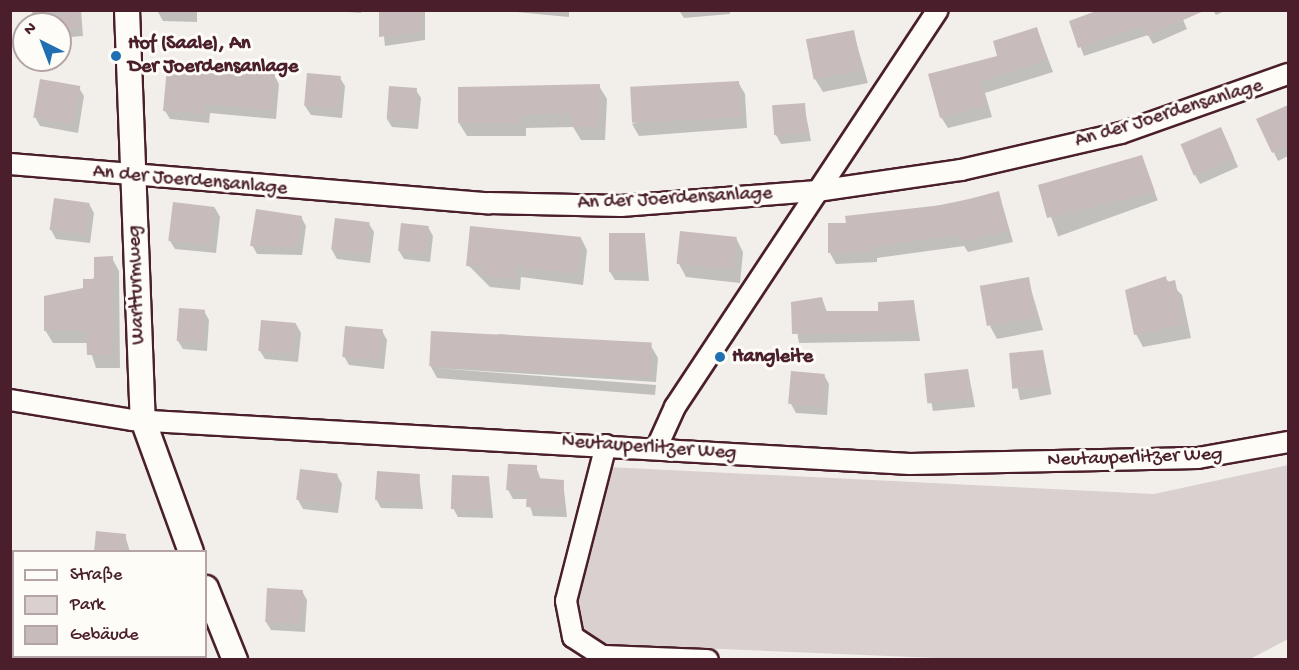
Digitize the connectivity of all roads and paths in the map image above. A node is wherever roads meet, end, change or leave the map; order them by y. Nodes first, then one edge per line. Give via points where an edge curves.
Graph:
1 (127, 10) edge
2 (938, 10) edge
3 (1288, 74) edge
4 (10, 164) edge
5 (132, 178) junction
6 (817, 191) junction
7 (10, 400) edge
8 (143, 420) junction
9 (1288, 442) edge
10 (606, 445) junction
11 (656, 449) junction
12 (190, 550) edge
13 (207, 593) edge
14 (214, 627) edge
15 (235, 660) edge
16 (708, 660) edge

1 - 5 street, Wartturmweg
2 - 6 street
3 - 6 street, An der Joerdensanlage via 1121,133 961,170
4 - 5 street, An der Joerdensanlage
5 - 6 street, An der Joerdensanlage via 489,203 621,206
5 - 8 street, Wartturmweg
6 - 11 street via 675,407
7 - 8 street, Neutauperlitzer Weg
8 - 10 street, Neutauperlitzer Weg
8 - 12 street, Wartturmweg
9 - 11 street, Neutauperlitzer Weg via 1198,458 909,464
10 - 11 street, Neutauperlitzer Weg
10 - 16 street via 566,601 573,637 602,656
13 - 14 street
14 - 15 street

